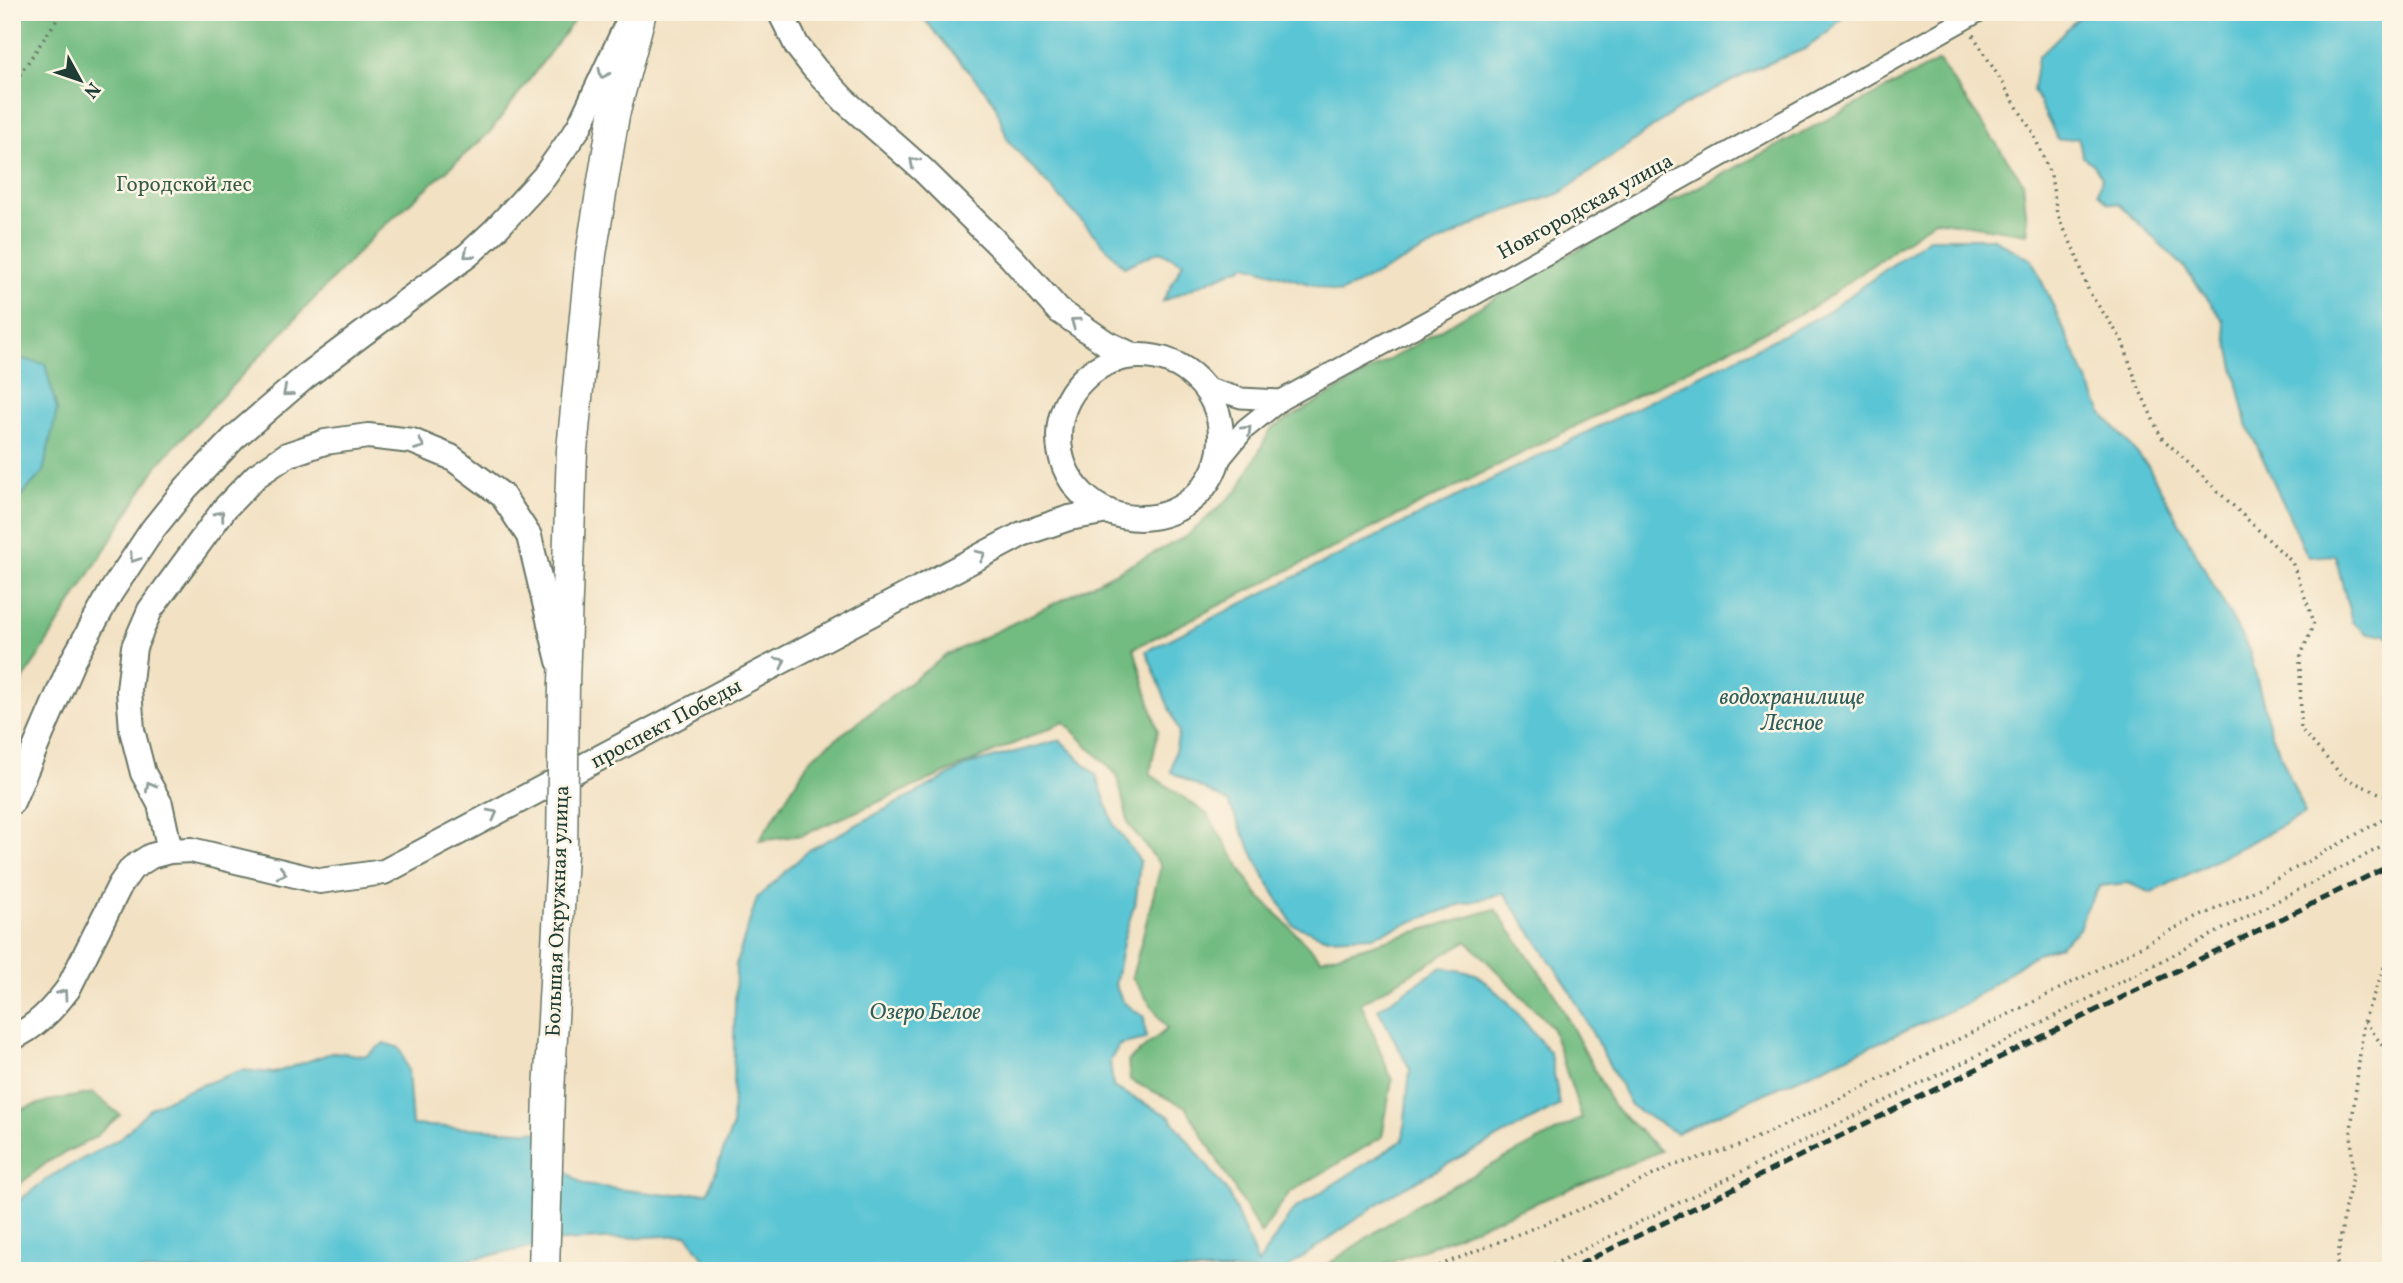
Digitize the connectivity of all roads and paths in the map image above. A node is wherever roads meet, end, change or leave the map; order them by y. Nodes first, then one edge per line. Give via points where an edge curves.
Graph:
1 (62, 12) edge
2 (633, 12) edge
3 (641, 12) edge
4 (780, 12) edge
5 (1971, 16) edge
6 (14, 79) edge
7 (12, 86) edge
8 (1134, 356) junction
9 (1205, 387) junction
10 (1281, 400) junction
11 (1217, 463) junction
12 (1108, 511) junction
13 (564, 683) junction
14 (2391, 798) edge
15 (12, 802) edge
16 (2391, 815) edge
17 (2391, 842) edge
18 (170, 851) junction
19 (2391, 880) edge
20 (2391, 928) edge
21 (2391, 949) edge
22 (2364, 1020) junction
23 (12, 1038) edge
24 (2391, 1058) edge
25 (544, 1271) edge
26 (1426, 1271) edge
27 (1540, 1271) edge
28 (2336, 1271) edge

1 - 6 path
2 -> 15 main road via 579,127 544,177 495,230 244,430 153,529 73,660
3 - 13 highway, Большая Окружная улица via 614,115 591,254 572,450
8 -> 4 main road via 1058,310 1011,257 815,69
5 - 10 street, Новгородская улица
5 - 14 path via 2033,133 2051,176 2057,214 2089,292 2122,340 2161,437 2292,562 2314,622 2300,658 2301,729 2344,778
6 - 7 path
8 - 9 main road via 1160,358 1185,369
8 - 12 main road via 1108,362 1085,377 1069,397 1060,424 1059,450 1069,476 1085,497
9 - 10 street via 1241,398
9 - 11 main road via 1217,411 1222,437
11 -> 10 street, Новгородская улица via 1245,429
11 - 12 main road via 1204,487 1184,505 1160,515 1133,517
18 -> 12 main road, проспект Победы via 191,850 320,881 384,872 1022,534 1069,517
18 -> 13 main road via 160,804 143,773 132,730 129,690 134,648 150,610 225,508 256,476 287,455 325,442 368,436 412,441 451,457 502,495 529,536
13 - 25 highway, Большая Окружная улица, bridge via 562,854
16 - 26 path via 2258,889 1807,1115 1736,1147 1672,1166 1591,1205
17 - 27 path via 2003,1043
23 -> 18 main road via 40,1021 68,989 132,868
19 - 20 path
21 - 22 path
22 - 24 path
22 - 28 path via 2351,1130 2353,1177

